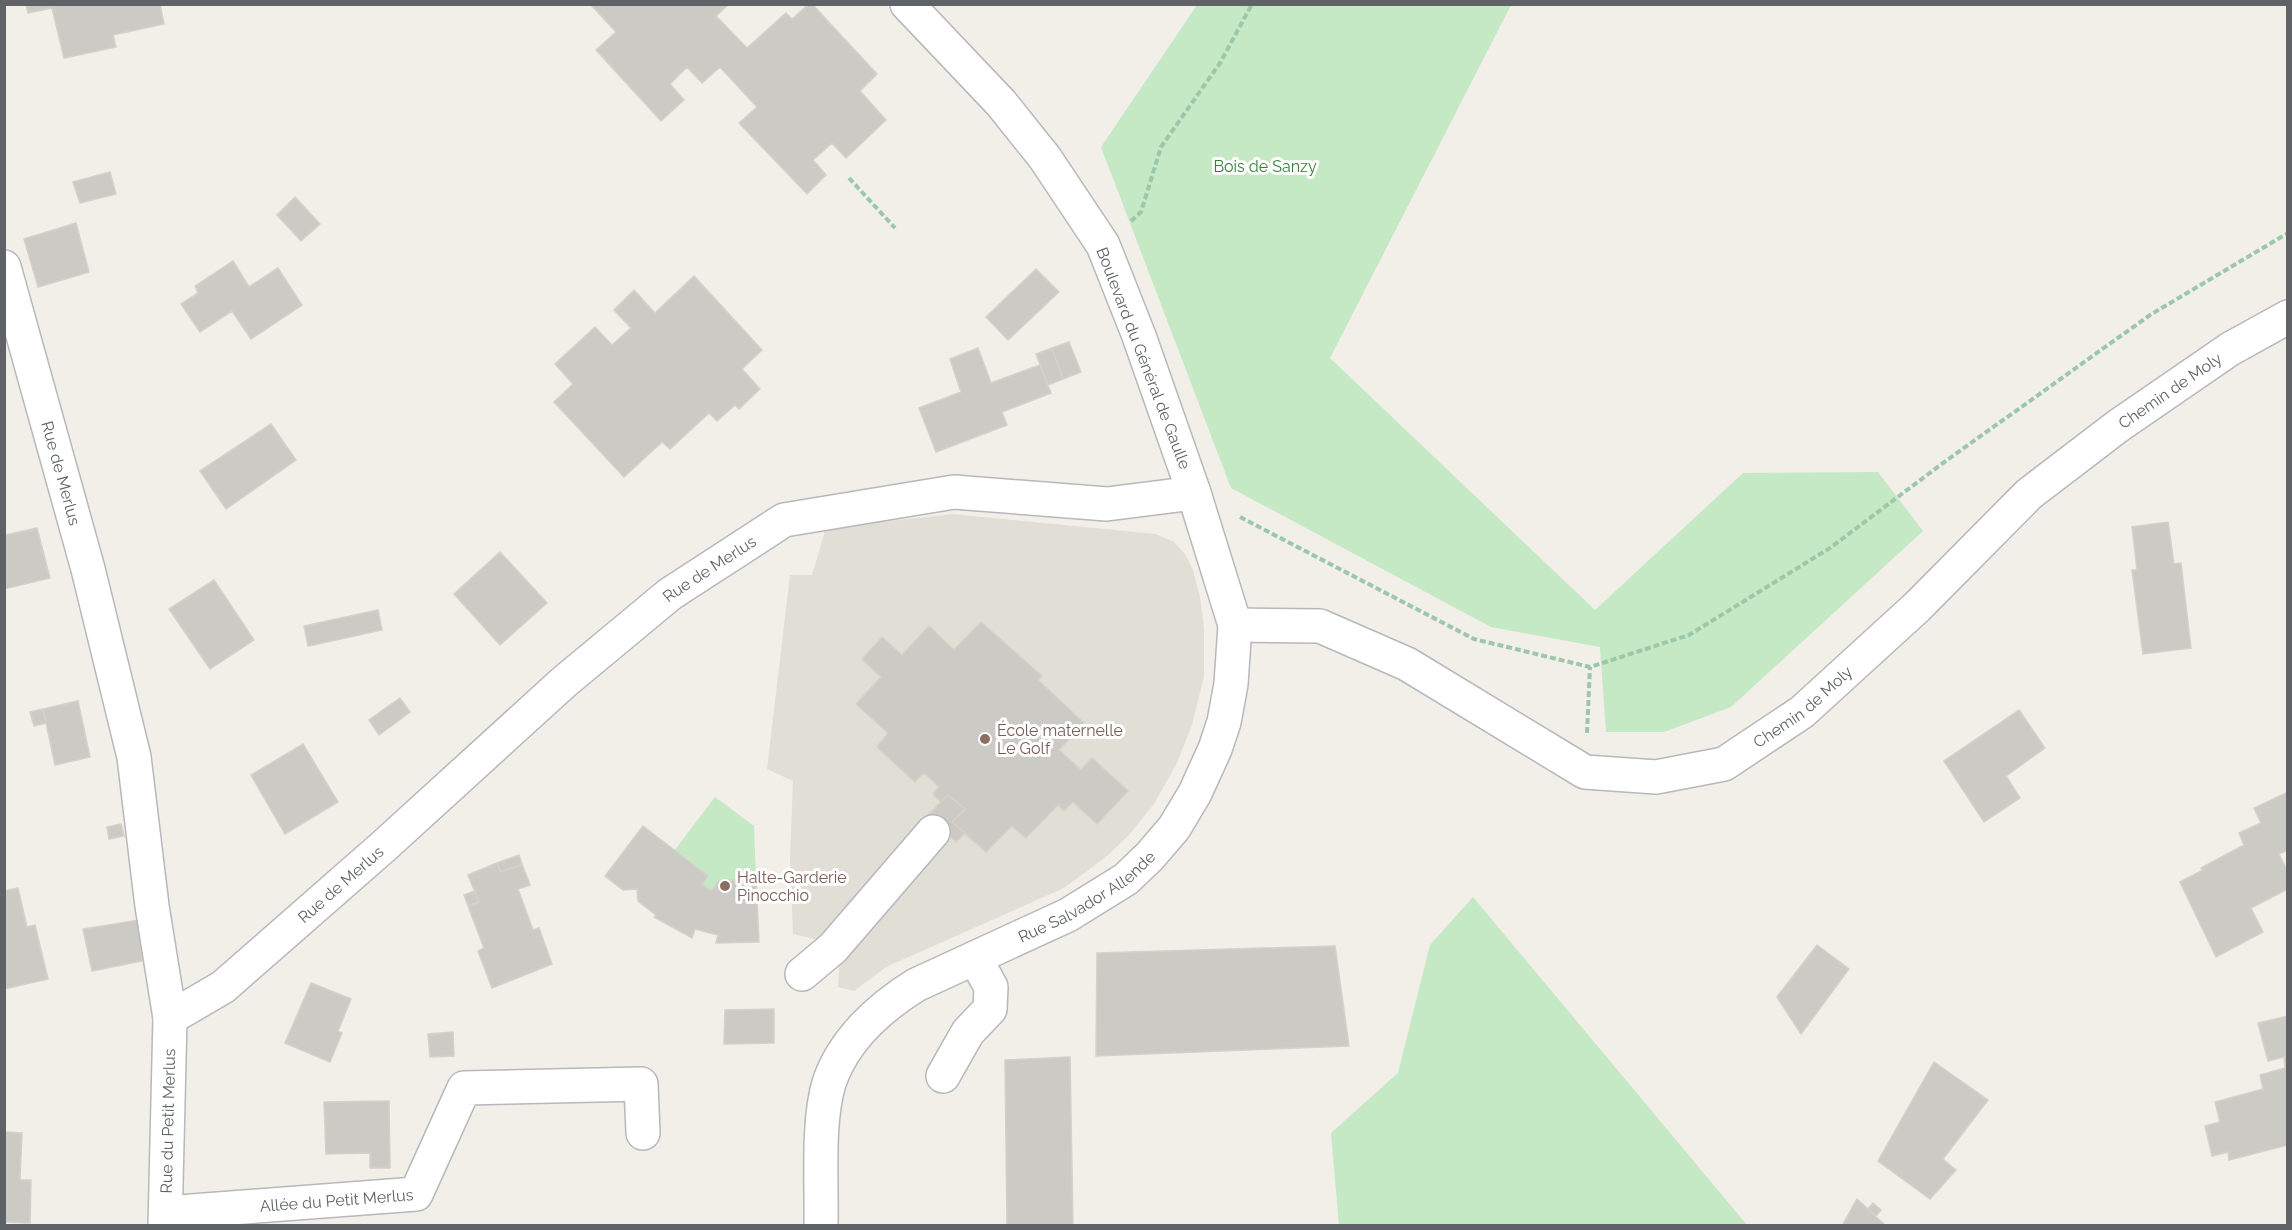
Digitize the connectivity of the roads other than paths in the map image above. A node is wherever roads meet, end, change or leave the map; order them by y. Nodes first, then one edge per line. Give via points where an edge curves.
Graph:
1 (907, 4) edge
2 (4, 267) edge
3 (2288, 317) edge
4 (1194, 493) junction
5 (1235, 625) junction
6 (933, 832) dead end
7 (975, 958) junction
8 (802, 974) dead end
9 (170, 1018) junction
10 (943, 1076) dead end
11 (643, 1133) dead end
12 (165, 1219) edge
13 (821, 1226) edge

1 - 4 street, Boulevard du Général de Gaulle via 1001,103 1045,158 1103,245
2 - 9 street, Rue de Merlus via 88,569 134,757
3 - 5 street, Chemin de Moly via 2221,355 2029,494 1917,607 1802,712 1724,764 1656,777 1585,772 1407,664 1320,626
4 - 5 street, Rue Salvador Allende
4 - 9 street, Rue de Merlus via 1107,504 954,492 784,520 669,594 564,682 223,987
5 - 7 street, Rue Salvador Allende via 1224,722 1196,793 1174,828 1150,856 1111,890 1068,915
6 - 8 street via 833,948
7 - 10 street via 991,987 990,1009 968,1032
7 - 13 street, Rue Salvador Allende via 898,996 841,1054 824,1109
9 - 12 street, Rue du Petit Merlus
11 - 12 street, Allée du Petit Merlus via 641,1084 464,1088 416,1194

